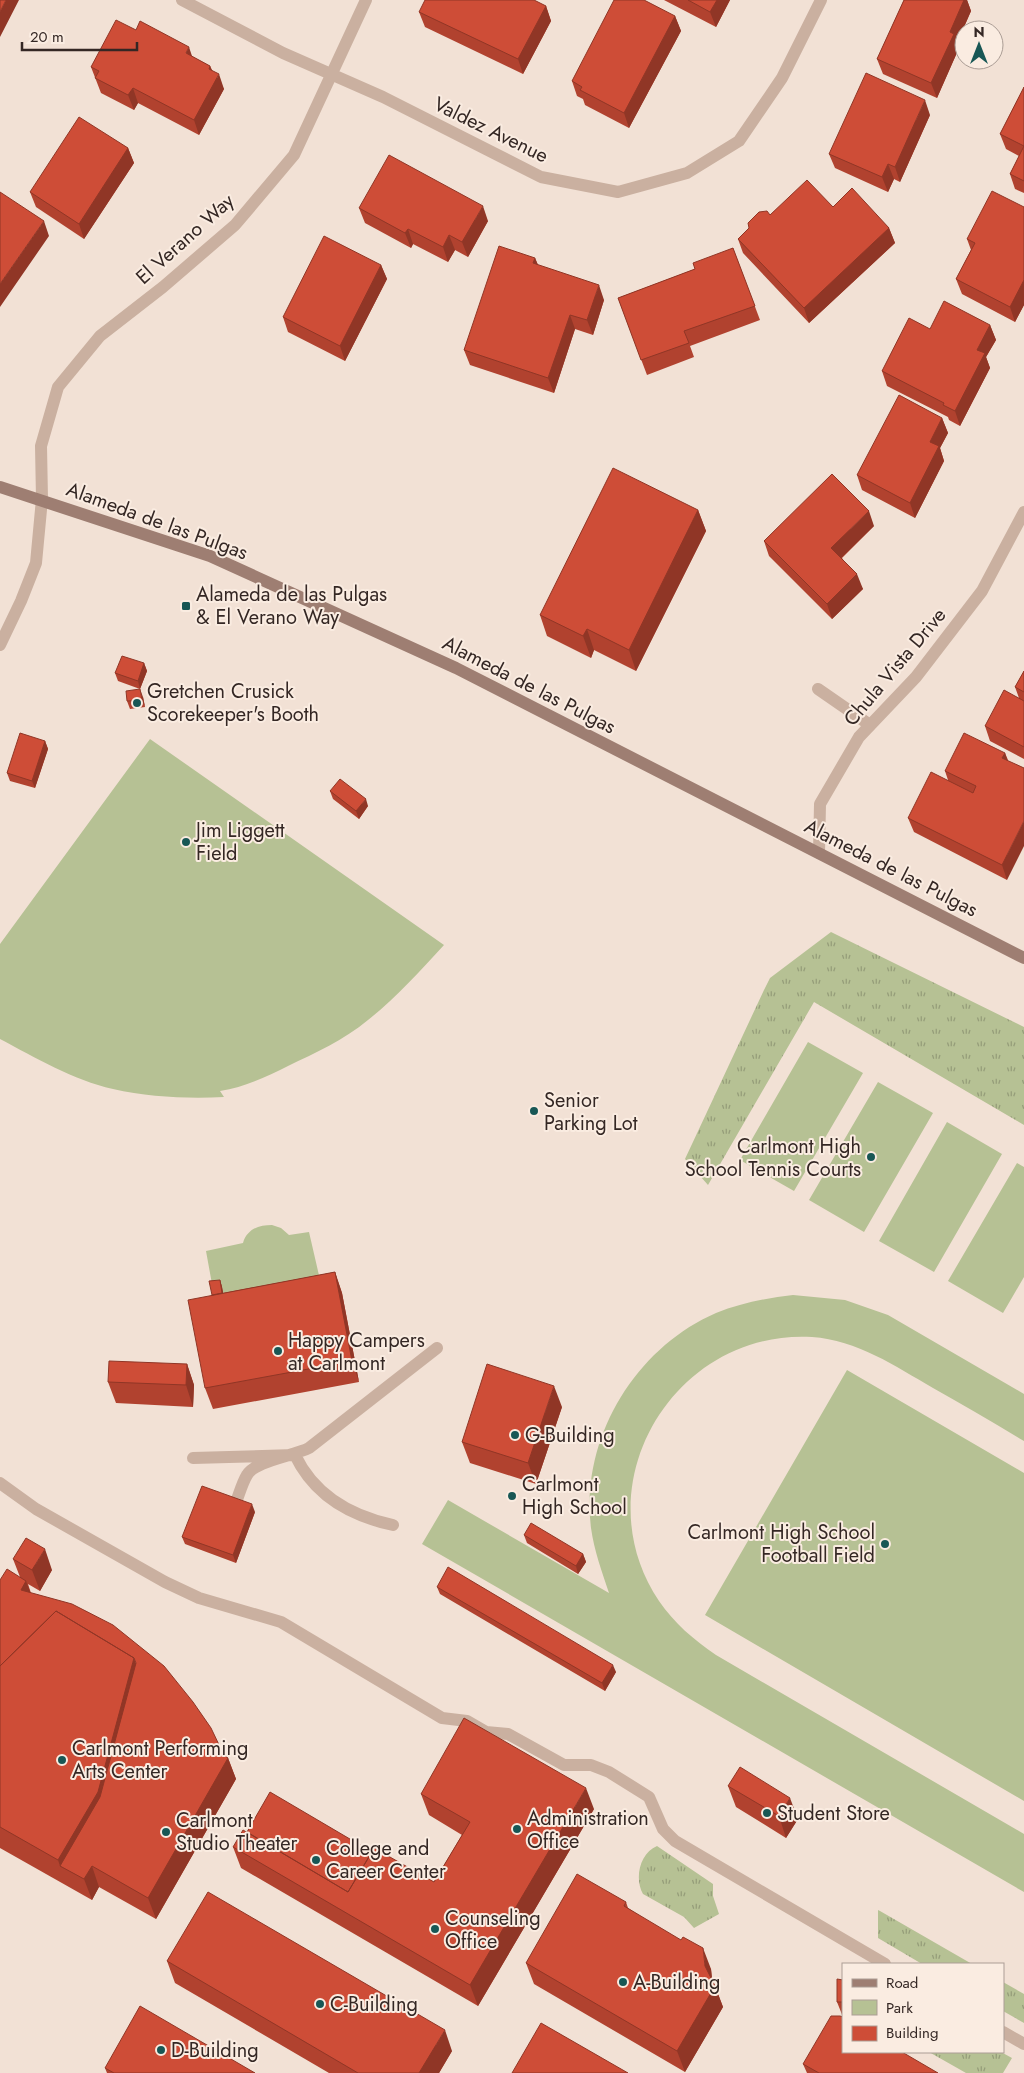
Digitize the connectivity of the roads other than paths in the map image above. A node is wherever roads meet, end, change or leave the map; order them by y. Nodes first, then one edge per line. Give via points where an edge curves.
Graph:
1 (182, 0) edge
2 (366, 0) edge
3 (821, 0) edge
4 (331, 73) junction
5 (0, 487) edge
6 (42, 499) junction
7 (1024, 512) edge
8 (0, 644) edge
9 (818, 690) dead end
10 (870, 725) junction
11 (819, 853) junction
12 (1024, 958) edge
13 (437, 1348) dead end
14 (295, 1455) junction
15 (193, 1458) dead end
16 (0, 1483) edge
17 (235, 1505) edge
18 (393, 1525) dead end
19 (883, 1963) edge
20 (1004, 2033) edge
21 (1024, 2044) edge

1 - 4 street, Valdez Avenue via 290,56
2 - 4 street, El Verano Way
3 - 4 street, Valdez Avenue via 782,78 739,141 687,173 618,192 541,177
4 - 6 street, El Verano Way via 294,155 240,218 100,336 58,387 41,446
5 - 6 main road, Alameda de las Pulgas
6 - 8 street, El Verano Way via 36,563
6 - 11 main road, Alameda de las Pulgas via 210,556 456,668
7 - 10 street, Chula Vista Drive via 982,591 916,677
9 - 10 street
10 - 11 street, Chula Vista Drive via 859,737 820,804
11 - 12 main road, Alameda de las Pulgas
13 - 14 street via 309,1448
14 - 15 street
14 - 17 street via 252,1468
14 - 18 street via 310,1480 324,1495 348,1511
16 - 19 street via 36,1509 165,1582 199,1598 281,1622 442,1718 467,1721 486,1732 508,1734 564,1765 591,1765 610,1772 649,1797 663,1829 675,1841
20 - 21 street

